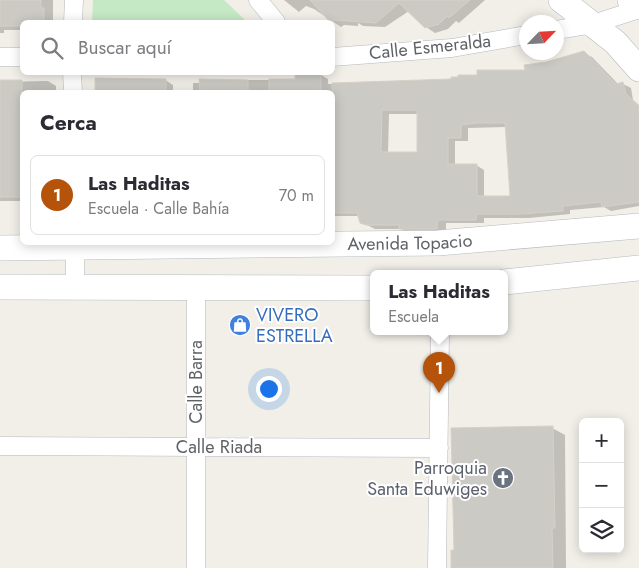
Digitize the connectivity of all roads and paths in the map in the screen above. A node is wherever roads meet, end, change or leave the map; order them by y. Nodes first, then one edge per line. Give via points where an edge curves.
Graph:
1 (74, 0) edge
2 (258, 0) edge
3 (562, 0) edge
4 (630, 0) edge
5 (639, 8) edge
6 (73, 20) edge
7 (274, 20) edge
8 (593, 24) junction
9 (564, 29) edge
10 (519, 36) edge
11 (0, 57) edge
12 (20, 57) edge
13 (335, 57) edge
14 (639, 69) edge
15 (72, 75) edge
16 (73, 90) edge
17 (639, 226) edge
18 (335, 244) edge
19 (75, 245) edge
20 (0, 248) edge
21 (639, 268) edge
22 (508, 282) edge
23 (0, 286) edge
24 (75, 286) junction
25 (196, 286) junction
26 (370, 288) edge
27 (440, 335) edge
28 (0, 446) edge
29 (196, 447) junction
30 (439, 448) junction
31 (196, 568) edge
32 (437, 568) edge

1 - 6 street
2 - 7 street
3 - 8 street
4 - 5 street
5 - 8 street
8 - 9 street
8 - 14 street via 615,42
10 - 13 street, Calle Esmeralda via 452,48
11 - 12 street
15 - 16 street
17 - 18 street, Avenida Topacio via 438,244
19 - 20 street, Avenida Topacio
19 - 24 street
21 - 22 street
23 - 24 street
24 - 25 street
25 - 26 street
25 - 29 street, Calle Barra
27 - 30 street
28 - 29 street, Calle Riada
29 - 30 street, Calle Riada
29 - 31 street, Calle Barra
30 - 32 street

